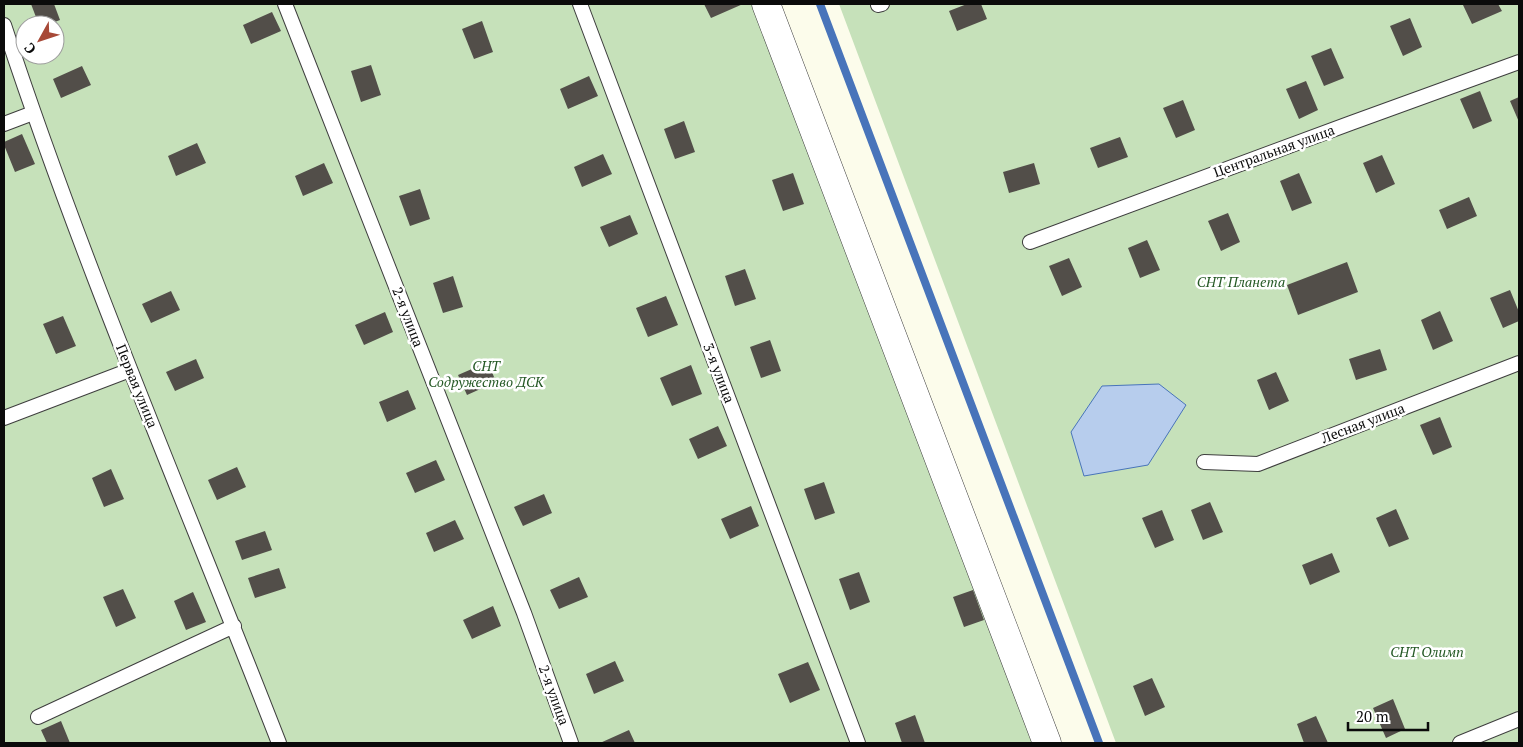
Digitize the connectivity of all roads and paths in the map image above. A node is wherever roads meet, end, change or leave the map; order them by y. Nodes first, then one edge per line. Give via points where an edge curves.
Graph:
1 (286, 4) edge
2 (580, 4) edge
3 (766, 4) edge
4 (4, 25) edge
5 (1519, 62) edge
6 (33, 113) junction
7 (4, 124) edge
8 (1030, 242) dead end
9 (1519, 362) edge
10 (130, 370) junction
11 (4, 418) edge
12 (1204, 462) dead end
13 (234, 626) junction
14 (38, 717) dead end
15 (1519, 719) edge
16 (279, 743) edge
17 (571, 743) edge
18 (858, 743) edge
19 (1047, 743) edge
20 (1460, 743) edge

1 - 17 lane, 2-я улица via 524,613
2 - 18 lane, 3-я улица
3 - 19 street
4 - 6 lane, Первая улица
5 - 8 lane, Центральная улица
6 - 7 lane
6 - 10 lane, Первая улица
9 - 12 lane, Лесная улица via 1258,464
10 - 11 lane
10 - 13 lane, Первая улица
13 - 14 lane
13 - 16 lane, Первая улица
15 - 20 lane

